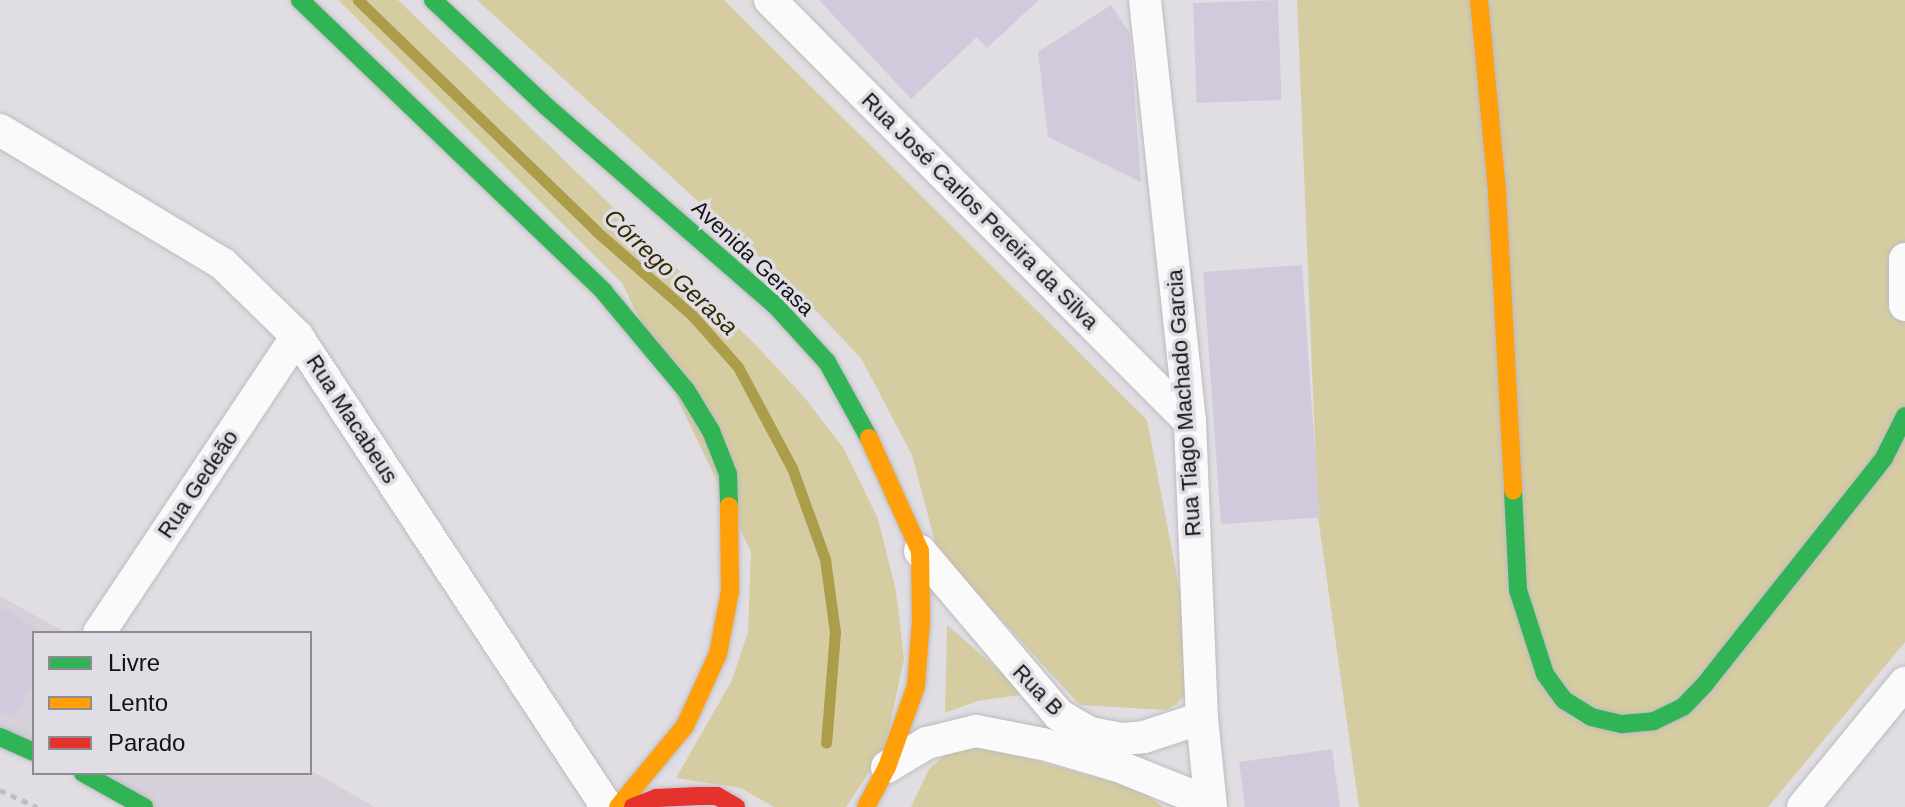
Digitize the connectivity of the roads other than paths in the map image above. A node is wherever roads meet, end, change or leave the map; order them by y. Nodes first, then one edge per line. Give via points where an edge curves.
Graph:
1 (300, 0) edge
2 (433, 0) edge
3 (770, 0) edge
4 (1145, 0) edge
5 (1479, 0) edge
6 (0, 130) edge
7 (1905, 259) edge
8 (1905, 305) edge
9 (297, 336) junction
10 (1905, 416) edge
11 (1190, 422) junction
12 (920, 551) junction
13 (100, 631) edge
14 (1905, 683) edge
15 (1202, 718) junction
16 (887, 767) junction
17 (87, 775) edge
18 (1210, 805) edge
19 (144, 807) edge
20 (607, 807) edge
21 (618, 807) edge
22 (633, 807) edge
23 (736, 807) edge
24 (866, 807) edge
25 (1803, 807) edge

1 - 21 main road via 604,292 686,390 711,431 728,474 730,591 718,654 685,726
2 - 12 main road, Avenida Gerasa via 547,107 774,304 827,362 858,414
3 - 11 street, Rua José Carlos Pereira da Silva
4 - 11 street, Rua Tiago Machado Garcia
5 - 10 main road via 1497,192 1518,590 1545,674 1564,700 1591,717 1622,724 1654,721 1683,707 1884,458
6 - 9 street, Rua Macabeus via 223,264
7 - 8 street
9 - 13 street, Rua Gedeão
9 - 20 street, Rua Macabeus
11 - 15 street, Rua Tiago Machado Garcia
12 - 15 street, Rua B via 1059,715 1090,733 1122,739
12 - 16 main road, Avenida Gerasa via 916,686
14 - 25 street
15 - 18 street, Rua Tiago Machado Garcia
16 - 18 street, Rua B via 927,743 976,731 1118,766
16 - 24 main road, Avenida Gerasa
17 - 19 main road
22 - 23 main road via 656,798 717,796

